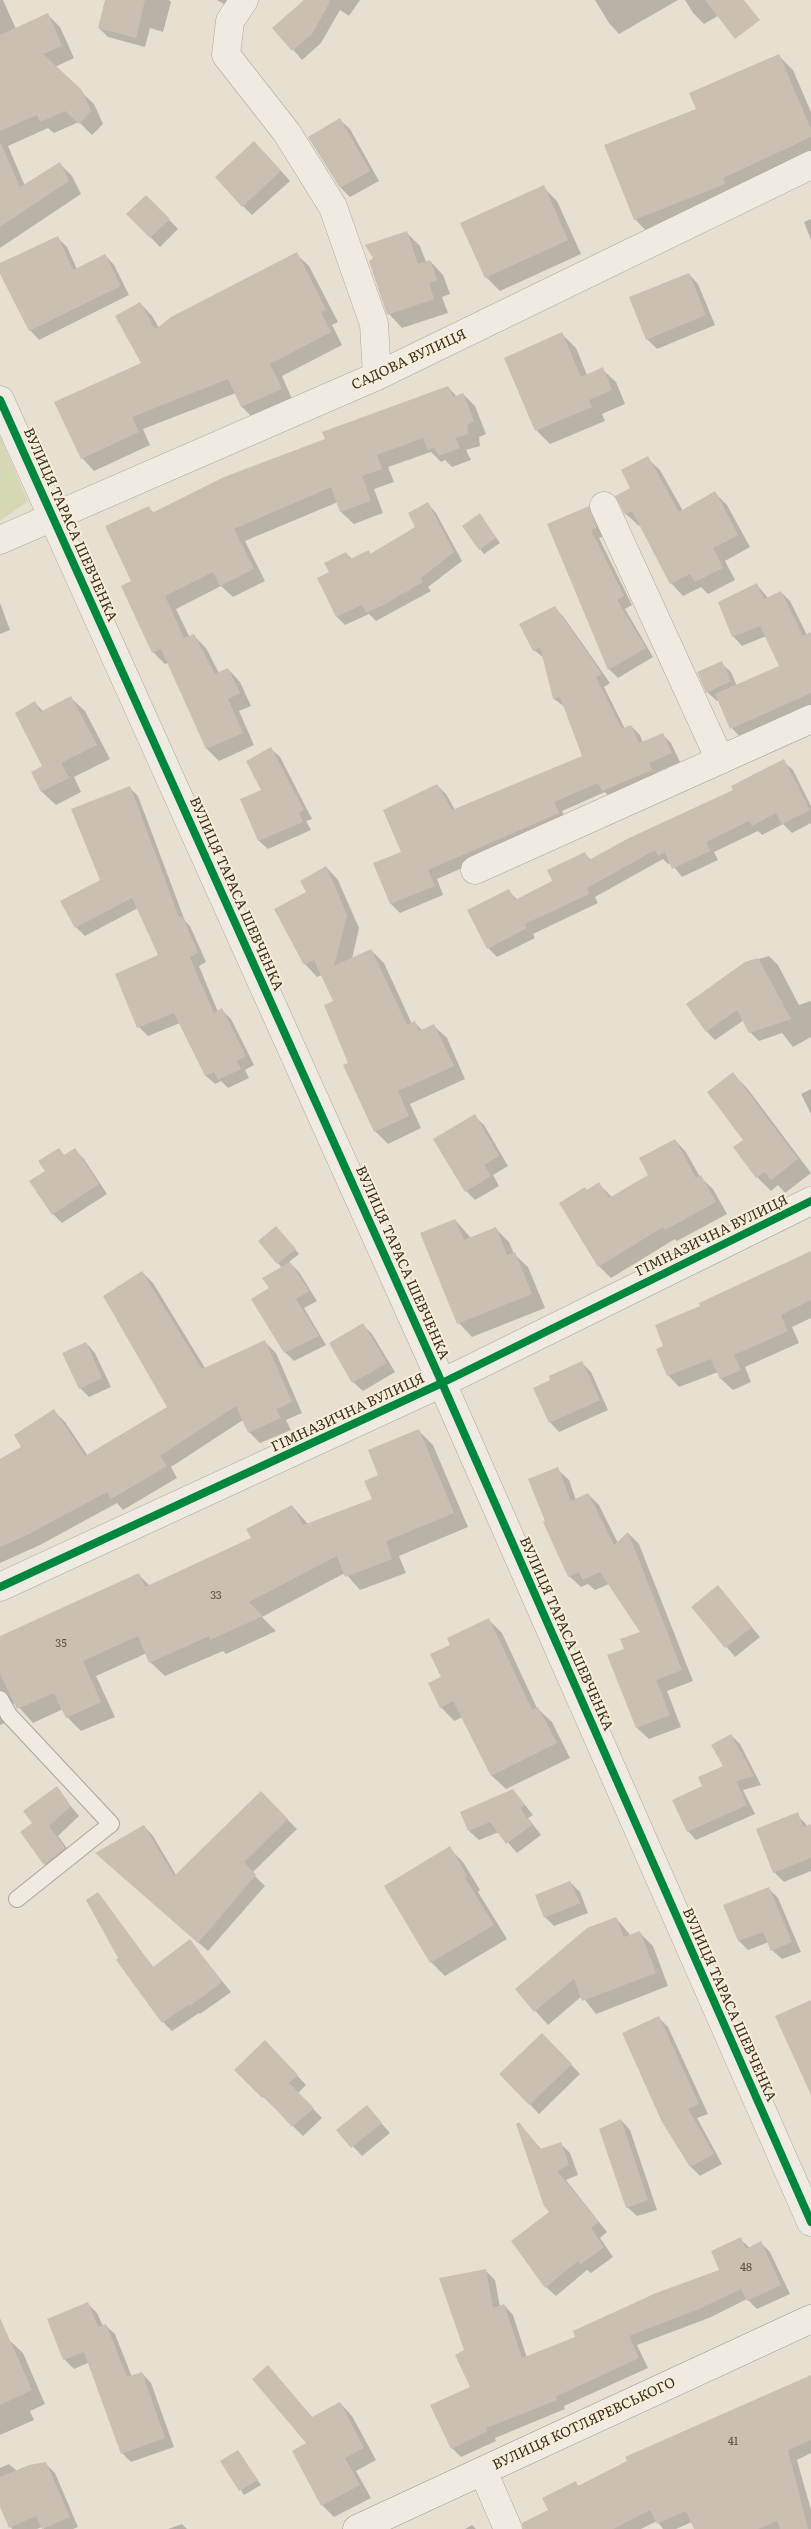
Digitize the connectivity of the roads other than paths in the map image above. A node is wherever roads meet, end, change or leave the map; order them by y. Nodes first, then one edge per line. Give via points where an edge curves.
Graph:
1 (244, 0) edge
2 (811, 165) edge
3 (377, 376) junction
4 (0, 400) edge
5 (604, 506) dead end
6 (53, 518) junction
7 (0, 540) edge
8 (811, 719) edge
9 (720, 760) junction
10 (475, 870) dead end
11 (811, 1201) edge
12 (442, 1383) junction
13 (0, 1587) edge
14 (0, 1700) edge
15 (17, 1899) dead end
16 (811, 2222) edge
17 (811, 2319) edge
18 (483, 2471) junction
19 (357, 2529) edge
20 (508, 2529) edge

1 - 3 street via 230,22 226,55 287,133 332,207 374,324
2 - 3 street, САДОВА ВУЛИЦЯ
3 - 6 street, САДОВА ВУЛИЦЯ
4 - 6 street, ВУЛИЦЯ ТАРАСА ШЕВЧЕНКА
5 - 9 street
6 - 7 street, САДОВА ВУЛИЦЯ
6 - 12 street, ВУЛИЦЯ ТАРАСА ШЕВЧЕНКА
8 - 9 street
9 - 10 street
11 - 12 street, ГІМНАЗИЧНА ВУЛИЦЯ
12 - 13 street, ГІМНАЗИЧНА ВУЛИЦЯ
12 - 16 street, ВУЛИЦЯ ТАРАСА ШЕВЧЕНКА
14 - 15 lane via 10,1715 112,1824
17 - 18 street, ВУЛИЦЯ КОТЛЯРЕВСЬКОГО
18 - 19 street, ВУЛИЦЯ КОТЛЯРЕВСЬКОГО
18 - 20 street

